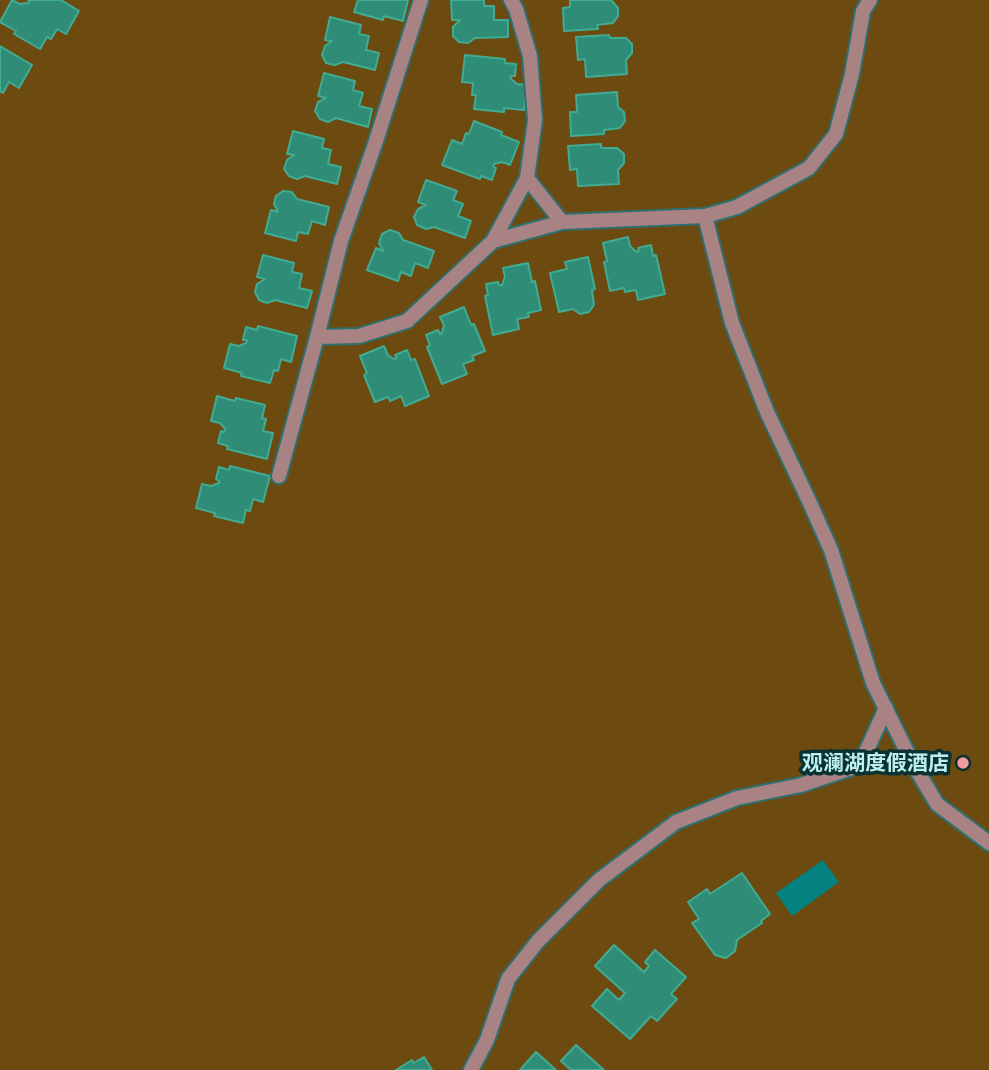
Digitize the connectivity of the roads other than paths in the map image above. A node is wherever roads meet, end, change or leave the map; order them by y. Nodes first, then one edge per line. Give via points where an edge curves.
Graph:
1 (421, 0) edge
2 (511, 0) edge
3 (870, 0) edge
4 (527, 178) junction
5 (705, 216) junction
6 (562, 222) junction
7 (492, 241) junction
8 (317, 337) junction
9 (279, 476) dead end
10 (886, 708) junction
11 (913, 764) junction
12 (860, 765) junction
13 (989, 843) edge
14 (471, 1070) edge

1 - 8 street via 341,241
2 - 4 street via 530,57 535,120
3 - 5 street via 863,11 836,134 809,168 737,207
4 - 6 street
4 - 7 street
5 - 6 street
5 - 10 street via 732,323 831,550 873,683
6 - 7 street
7 - 8 street via 407,321 359,336
8 - 9 street
10 - 11 street
10 - 12 street
11 - 12 street
11 - 13 street via 937,804
12 - 14 street via 801,785 737,798 676,822 599,880 538,941 508,979 487,1040

